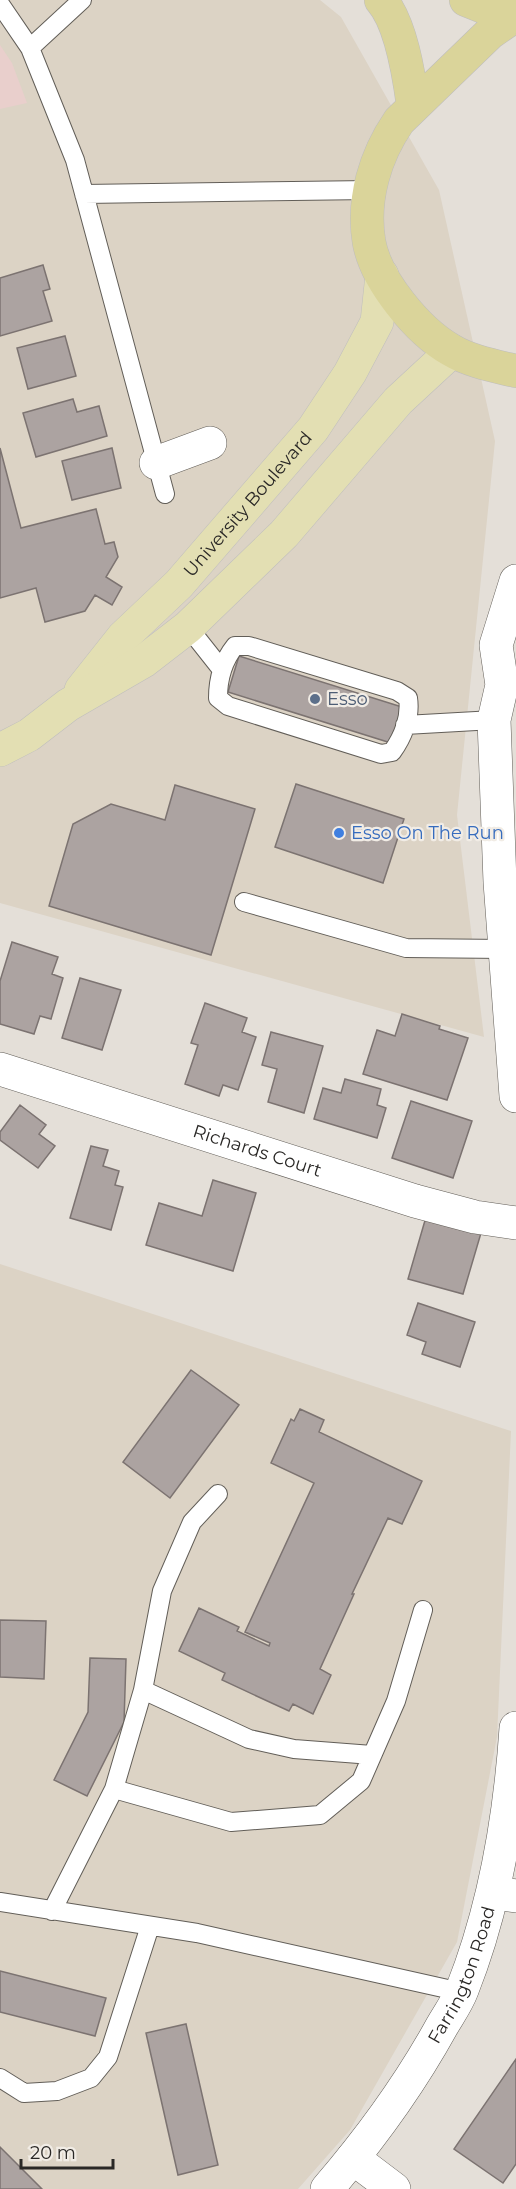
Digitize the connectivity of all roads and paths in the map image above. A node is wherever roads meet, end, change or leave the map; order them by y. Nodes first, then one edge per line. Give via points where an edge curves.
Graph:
1 (82, 0) edge
2 (381, 0) edge
3 (466, 0) edge
4 (0, 4) edge
5 (514, 17) edge
6 (30, 48) junction
7 (413, 105) junction
8 (370, 190) junction
9 (84, 194) junction
10 (382, 275) junction
11 (452, 351) junction
12 (516, 371) edge
13 (210, 443) dead end
14 (156, 463) junction
15 (165, 494) dead end
16 (516, 581) edge
17 (188, 627) junction
18 (222, 670) junction
19 (509, 676) edge
20 (68, 705) junction
21 (494, 720) junction
22 (405, 725) junction
23 (0, 750) edge
24 (508, 881) edge
25 (244, 902) dead end
26 (505, 949) junction
27 (0, 1069) edge
28 (516, 1096) edge
29 (516, 1223) edge
30 (218, 1494) dead end
31 (423, 1610) dead end
32 (143, 1690) junction
33 (516, 1728) edge
34 (372, 1755) junction
35 (114, 1789) junction
36 (504, 1894) edge
37 (0, 1902) edge
38 (52, 1911) junction
39 (150, 1926) junction
40 (461, 1992) junction
41 (0, 2078) edge
42 (353, 2158) junction
43 (327, 2189) edge
44 (394, 2189) edge

1 - 6 lane
2 - 7 highway via 407,64
3 - 5 highway
4 - 6 lane
5 - 7 highway via 490,33
6 - 9 lane via 75,160
7 - 8 highway via 388,136
8 - 9 lane
8 - 10 highway via 369,244
9 - 14 lane
10 - 11 highway via 402,308
10 - 20 main road, University Boulevard via 377,321 350,373 313,429 179,584 123,637
11 - 12 highway
11 - 17 main road, University Boulevard via 398,401 284,534
13 - 14 street
14 - 15 lane
16 - 19 street via 496,645
17 - 18 lane
17 - 20 main road, University Boulevard via 144,661
18 - 22 lane via 235,646 249,646 397,691 408,698 410,710
18 - 22 lane via 218,698 228,706 381,754 392,752
19 - 21 street
20 - 23 main road, University Boulevard via 29,735
21 - 22 lane
21 - 24 street
24 - 26 street
25 - 26 lane via 406,948
26 - 28 street
27 - 29 street, Richards Court via 415,1201
30 - 32 lane via 192,1522 162,1591
31 - 34 lane via 396,1701
32 - 34 lane via 249,1739 294,1749
32 - 35 lane
33 - 36 street, Farrington Road via 505,1832
34 - 35 lane via 361,1781 320,1815 231,1822
35 - 38 lane
36 - 40 street, Farrington Road via 479,1941
37 - 38 lane
38 - 39 lane
39 - 40 lane
39 - 41 lane via 108,2057 91,2078 57,2091 24,2092
40 - 42 street, Farrington Road via 423,2062
42 - 43 street, Farrington Road
42 - 44 street

